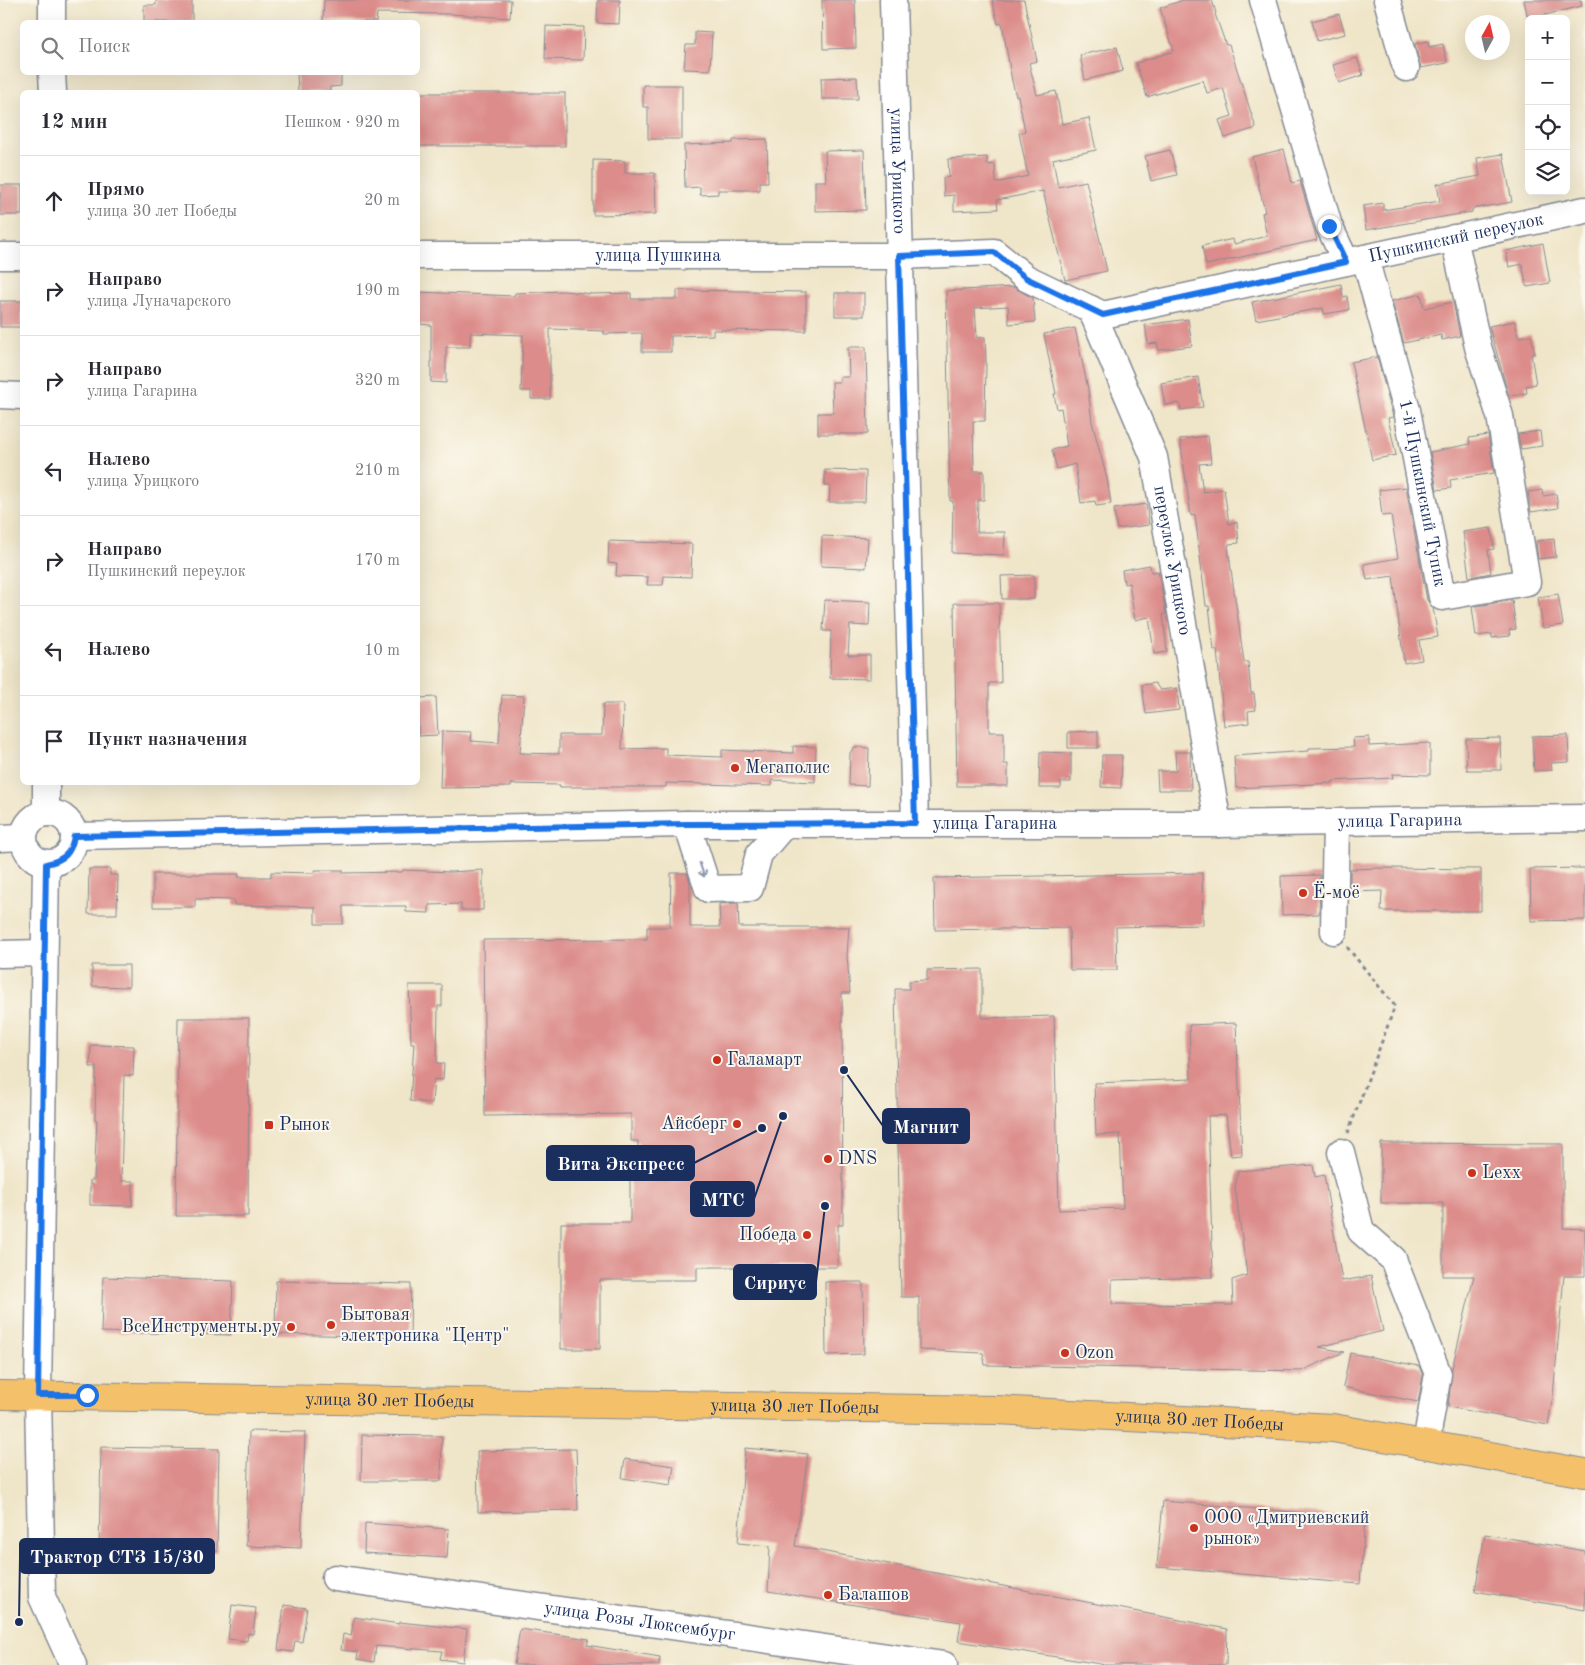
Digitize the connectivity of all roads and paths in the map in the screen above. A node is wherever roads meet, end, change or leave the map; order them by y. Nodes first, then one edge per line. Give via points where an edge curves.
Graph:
1 (52, 0) edge
2 (893, 0) edge
3 (1263, 0) edge
4 (1387, 0) edge
5 (52, 20) edge
6 (1406, 68) dead end
7 (52, 75) edge
8 (52, 90) edge
9 (1585, 210) edge
10 (1454, 238) junction
11 (0, 256) edge
12 (20, 256) edge
13 (420, 256) edge
14 (899, 256) junction
15 (1356, 260) junction
16 (1091, 309) junction
17 (0, 395) edge
18 (20, 396) edge
19 (46, 785) edge
20 (46, 813) junction
21 (1585, 818) edge
22 (915, 823) junction
23 (1336, 823) junction
24 (687, 824) junction
25 (784, 824) junction
26 (1218, 824) junction
27 (74, 836) junction
28 (12, 837) edge
29 (46, 864) junction
30 (1334, 931) joint
31 (44, 953) junction
32 (0, 954) edge
33 (1341, 1152) joint
34 (0, 1395) edge
35 (38, 1395) junction
36 (1426, 1444) junction
37 (1585, 1473) edge
38 (335, 1578) dead end
39 (73, 1665) edge
40 (944, 1665) edge

1 - 5 street
2 - 14 street, улица Урицкого
3 - 15 street via 1329,226
4 - 6 street
7 - 8 street
9 - 10 street, Пушкинский переулок
10 - 15 street, Пушкинский переулок
10 - 15 street, 1-й Пушкинский Тупик via 1478,347 1500,416 1527,582 1442,597 1407,410
11 - 12 street
13 - 14 street, улица Пушкина
14 - 16 street, Пушкинский переулок via 994,252 1026,278
14 - 22 street, улица Урицкого
15 - 16 street, Пушкинский переулок via 1103,315
16 - 26 street, переулок Урицкого via 1154,457
17 - 18 street
19 - 20 street
20 - 27 street via 65,818
20 - 28 street via 30,820
21 - 23 street, улица Гагарина
22 - 25 street, улица Гагарина
22 - 26 street, улица Гагарина
23 - 26 street, улица Гагарина
23 - 30 street
24 - 25 street, улица Гагарина
24 -> 25 street via 708,889 750,888 759,854
24 - 27 street, улица Гагарина
27 - 29 street via 71,851 61,861
28 - 29 street via 29,855
29 - 31 street
30 - 33 path via 1395,1006
31 - 32 street
31 - 35 street
33 - 36 street via 1361,1231 1392,1259 1438,1374
34 - 35 main road, улица 30 лет Победы
35 - 36 main road, улица 30 лет Победы via 996,1410 1333,1428
35 - 39 street via 42,1597
36 - 37 main road, улица 30 лет Победы
38 - 40 street, улица Розы Люксембург

